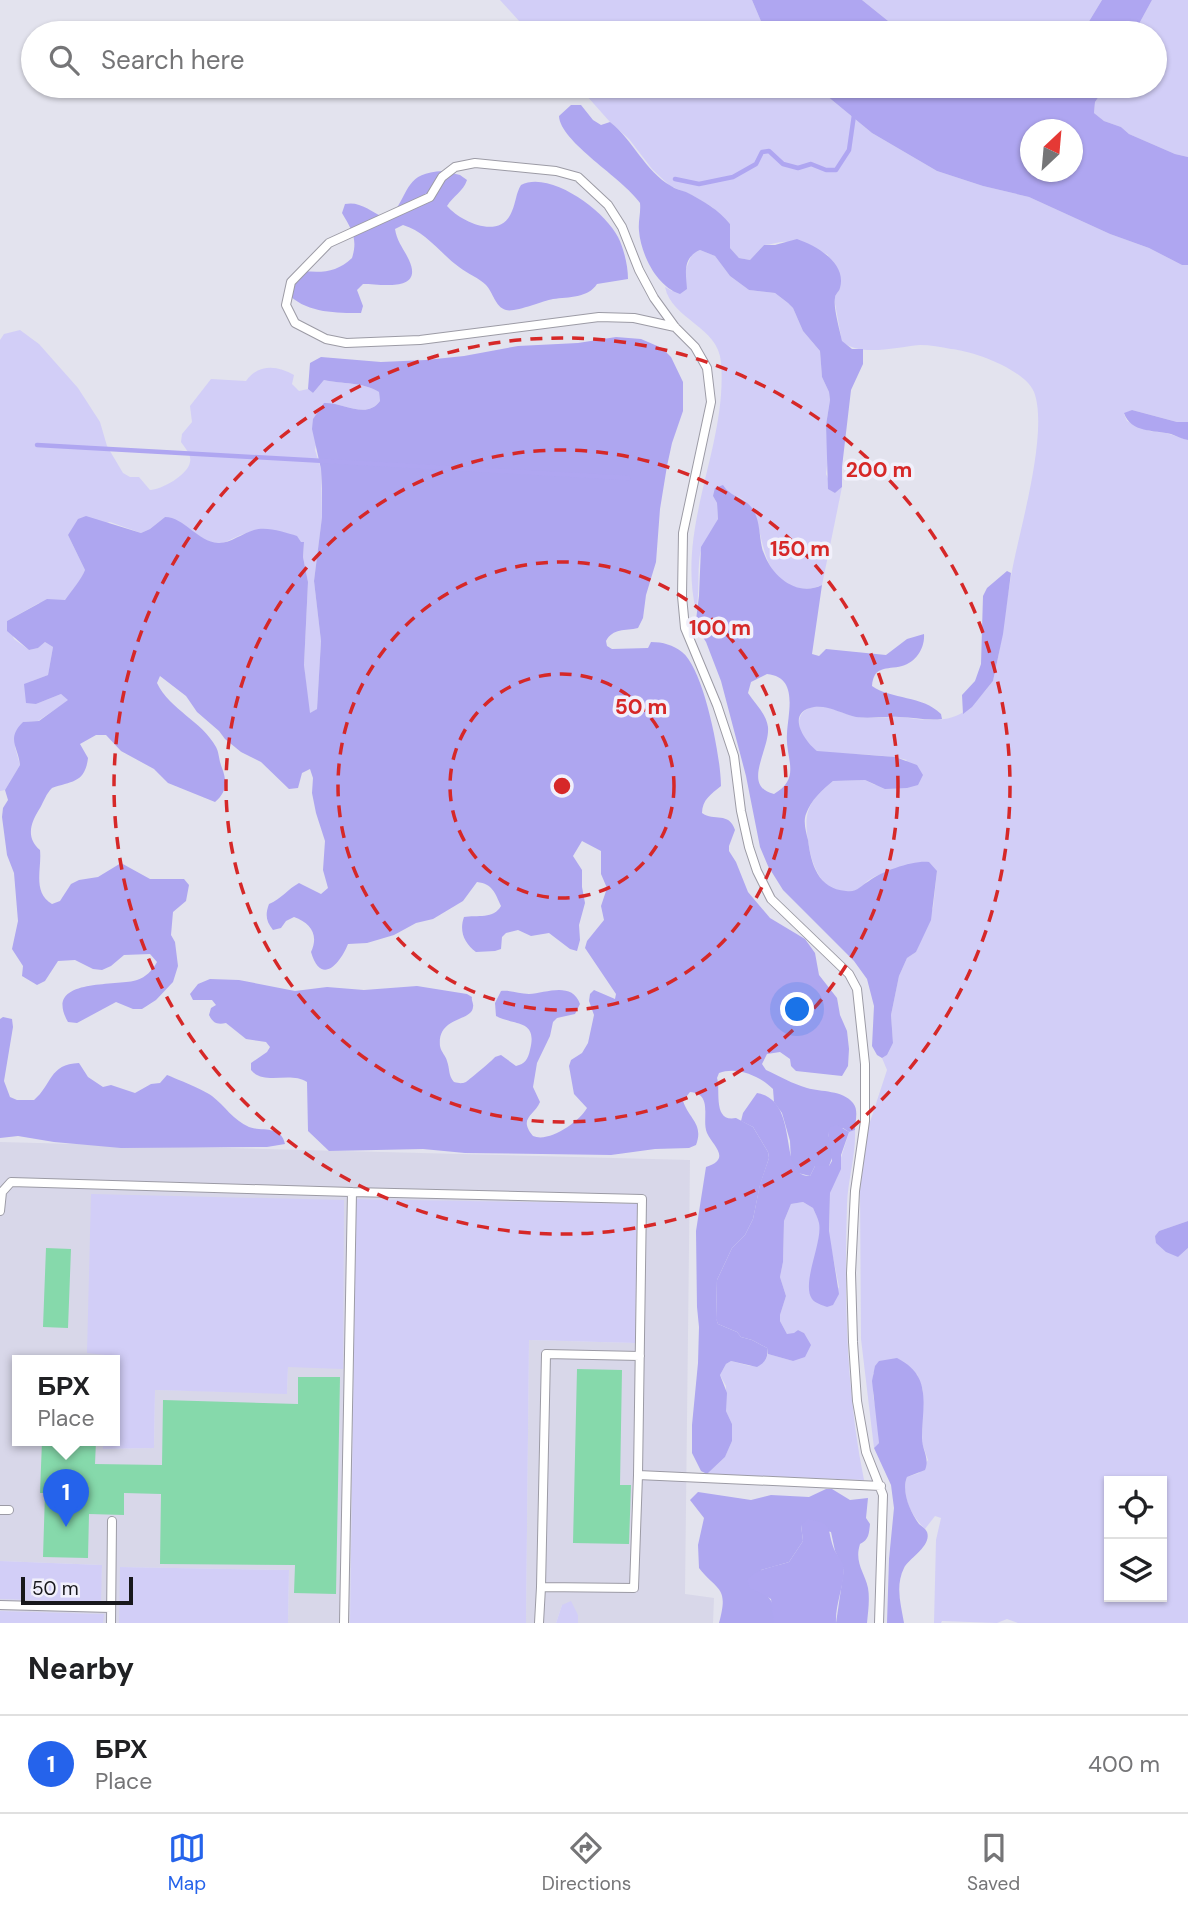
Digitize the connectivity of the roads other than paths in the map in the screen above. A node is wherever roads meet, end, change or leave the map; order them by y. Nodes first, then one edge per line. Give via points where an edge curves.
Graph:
1 (675, 327) junction
2 (352, 1192) junction
3 (0, 1211) edge
4 (640, 1356) junction
5 (638, 1475) junction
6 (881, 1486) junction
7 (112, 1521) dead end
8 (541, 1587) junction
9 (0, 1605) edge
10 (111, 1608) junction
11 (111, 1623) edge
12 (344, 1623) edge
13 (539, 1623) edge
14 (879, 1623) edge

1 - 1 lane via 634,318 599,317 421,340 346,343 326,339 295,323 286,305 291,282 328,243 430,197 442,177 455,167 475,163 556,171 578,177 593,189 622,227 639,270
1 - 6 lane via 707,368 711,402 683,533 685,628 734,756 741,811 757,871 771,899 849,974 858,989 865,1121 855,1191 853,1342 866,1452
2 - 3 lane via 11,1182 2,1192
2 - 4 lane via 642,1199
2 - 12 lane
4 - 5 lane
4 - 8 lane via 546,1354
5 - 6 lane
5 - 8 lane via 634,1588
6 - 14 lane
7 - 10 lane
8 - 13 lane
9 - 10 lane
10 - 11 lane

